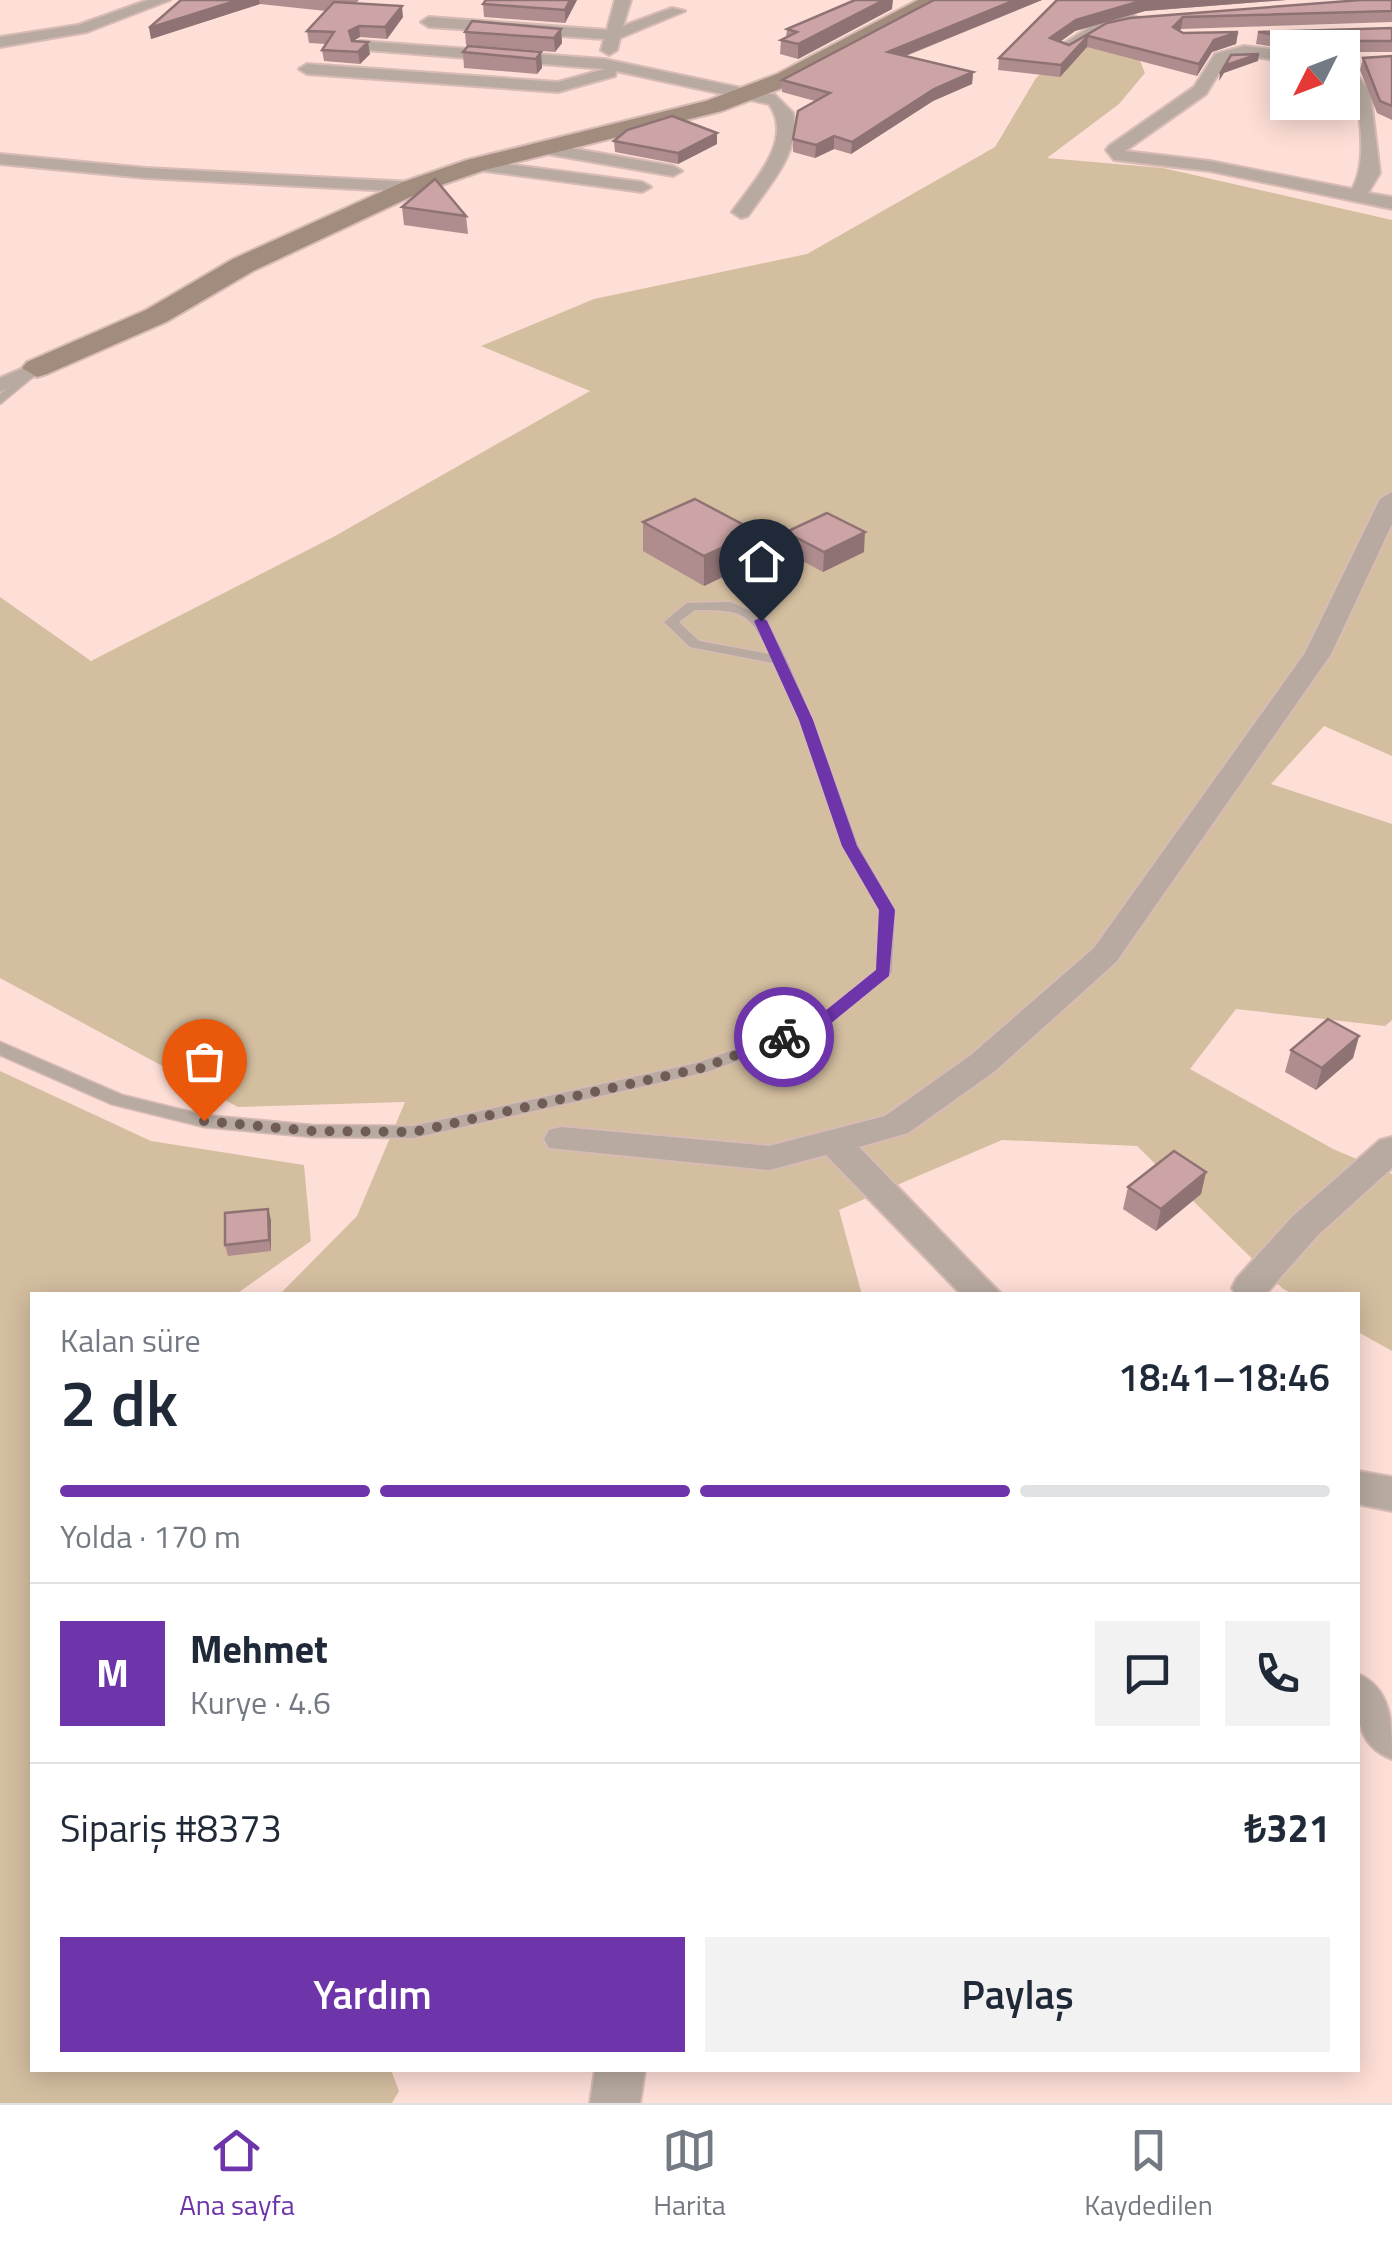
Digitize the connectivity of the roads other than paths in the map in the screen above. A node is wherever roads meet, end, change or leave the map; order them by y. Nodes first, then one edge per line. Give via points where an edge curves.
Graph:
1 (162, 0) edge
2 (623, 0) edge
3 (934, 0) edge
4 (682, 5) edge
5 (1148, 18) edge
6 (428, 22) dead end
7 (1258, 34) edge
8 (616, 35) junction
9 (1239, 35) edge
10 (0, 42) edge
11 (360, 46) edge
12 (1060, 51) edge
13 (1270, 54) edge
14 (664, 55) junction
15 (604, 64) junction
16 (628, 68) junction
17 (307, 69) dead end
18 (1360, 79) edge
19 (746, 94) junction
20 (542, 148) junction
21 (0, 159) edge
22 (476, 165) junction
23 (673, 172) dead end
24 (1371, 173) junction
25 (1392, 176) edge
26 (412, 186) junction
27 (642, 187) dead end
28 (1357, 196) junction
29 (1392, 204) edge
30 (741, 212) dead end
31 (37, 368) junction
32 (0, 386) edge
33 (0, 400) edge
34 (1392, 499) edge
35 (780, 660) junction
36 (0, 1048) edge
37 (560, 1140) dead end
38 (833, 1141) junction
39 (1392, 1149) edge
40 (1250, 1288) dead end
41 (981, 1292) edge
42 (1360, 1488) edge
43 (1392, 1494) edge
44 (1360, 1697) edge
45 (1392, 1739) edge
46 (620, 2072) edge
47 (615, 2103) edge

1 - 10 street via 80,29
2 - 8 street
3 - 19 street
4 - 8 street
4 - 14 street
5 - 12 street via 1099,28
6 - 8 street
7 - 9 street
8 - 15 street
11 - 15 street
13 - 28 street via 1221,57 1200,90 1115,150
14 - 16 street
14 - 19 street
15 - 16 street
16 - 17 street via 558,87
18 - 24 street via 1370,93
19 - 20 street
19 - 30 street via 784,108 787,141
20 - 22 street
20 - 23 street
21 - 26 street via 146,174
22 - 26 street
22 - 27 street
24 - 25 street
24 - 28 street
26 - 31 street via 243,265 156,316
28 - 29 street
31 - 32 street
31 - 33 lane
34 - 38 street via 1318,654 1106,955 983,1063 896,1125
35 - 35 lane via 761,621 730,606 692,606 671,622 695,644
35 - 36 lane via 850,846 887,910 884,972 820,1024 702,1068 414,1132 204,1121 117,1100
37 - 38 street via 768,1158
38 - 41 street
39 - 40 street via 1305,1226
42 - 43 street
44 - 45 street
46 - 47 street

